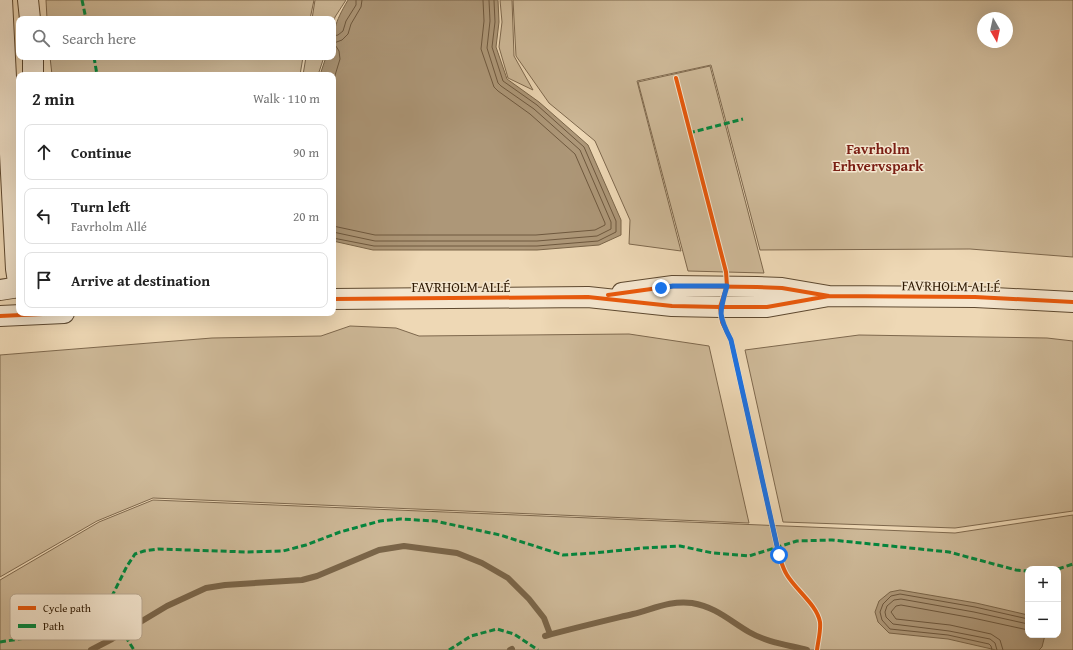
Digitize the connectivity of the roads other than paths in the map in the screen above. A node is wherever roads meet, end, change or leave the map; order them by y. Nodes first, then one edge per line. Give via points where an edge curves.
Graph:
1 (2, 0) edge
2 (28, 0) edge
3 (30, 16) edge
4 (33, 60) edge
5 (33, 72) edge
6 (16, 269) edge
7 (16, 287) edge
8 (0, 290) edge
9 (336, 299) edge
10 (1073, 302) edge
11 (16, 315) edge
12 (0, 316) edge

1 - 6 street
2 - 3 street
4 - 5 street
7 - 8 street
9 - 10 street, FAVRHOLM ALLÉ via 588,297 673,286 782,288 829,296 975,297
11 - 12 street

